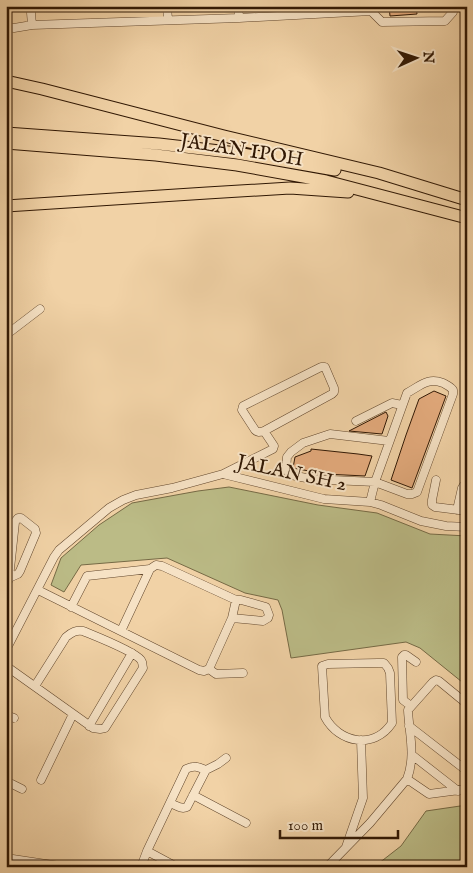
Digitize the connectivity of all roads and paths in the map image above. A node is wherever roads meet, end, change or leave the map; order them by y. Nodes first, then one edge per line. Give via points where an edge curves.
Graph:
1 (33, 6) edge
2 (167, 6) edge
3 (238, 6) edge
4 (454, 6) edge
5 (375, 8) edge
6 (310, 10) edge
7 (238, 18) junction
8 (168, 20) junction
9 (32, 25) junction
10 (6, 27) edge
11 (6, 81) edge
12 (6, 133) edge
13 (6, 144) edge
14 (368, 192) junction
15 (467, 200) edge
16 (6, 206) edge
17 (467, 206) edge
18 (467, 218) edge
19 (40, 309) dead end
20 (6, 335) edge
21 (402, 405) junction
22 (356, 421) dead end
23 (264, 431) junction
24 (389, 441) junction
25 (223, 474) junction
26 (436, 480) dead end
27 (375, 482) junction
28 (467, 484) edge
29 (370, 502) junction
30 (457, 510) junction
31 (467, 511) edge
32 (467, 527) edge
33 (150, 569) junction
34 (9, 578) junction
35 (6, 588) edge
36 (38, 590) junction
37 (236, 600) junction
38 (72, 607) junction
39 (232, 618) junction
40 (121, 631) junction
41 (6, 650) edge
42 (132, 654) junction
43 (416, 662) dead end
44 (6, 666) edge
45 (208, 669) junction
46 (243, 673) dead end
47 (35, 686) junction
48 (467, 704) edge
49 (411, 706) junction
50 (72, 714) junction
51 (89, 726) junction
52 (409, 726) junction
53 (361, 740) junction
54 (412, 755) junction
55 (226, 758) dead end
56 (206, 770) junction
57 (467, 772) edge
58 (407, 779) junction
59 (41, 780) dead end
60 (6, 781) edge
61 (22, 788) dead end
62 (467, 789) edge
63 (458, 790) junction
64 (193, 795) junction
65 (170, 803) junction
66 (246, 823) dead end
67 (346, 848) junction
68 (147, 851) junction
69 (6, 858) edge
70 (175, 866) edge
71 (66, 867) edge
72 (141, 867) edge
73 (327, 867) edge

1 - 9 street
2 - 8 street
3 - 7 street
4 - 5 street via 445,21 382,22
5 - 6 street
6 - 7 street
7 - 8 street
8 - 9 street
9 - 10 street
11 - 15 highway via 378,173
12 - 17 highway, JALAN IPOH via 237,153 324,168
13 - 14 highway, JALAN IPOH via 156,155 237,165
14 - 16 highway via 290,188
14 - 18 highway, JALAN IPOH
19 - 20 street
21 - 22 street via 392,403
21 - 24 street
21 - 27 street via 407,392 428,377 453,390 417,492 407,494
23 - 23 street via 334,392 325,367 243,406 242,410 255,430
23 - 25 street via 273,449
24 - 27 street
24 - 27 street via 330,434 303,443 287,458 286,470 291,475
25 - 29 street, JALAN SH 2 via 324,499
25 - 36 street, JALAN SH 2 via 136,495 109,508 59,550
26 - 30 street via 432,505
27 - 29 street
28 - 30 street via 462,488
29 - 32 street, JALAN SH 2 via 421,521
30 - 31 street
33 - 37 street via 162,566
33 - 38 street via 87,576
33 - 40 street
34 - 34 street via 20,571 36,533 21,518 15,522
34 - 35 street
36 - 38 street
36 - 41 street, JALAN SH 2
37 - 39 street
37 - 39 street via 266,608 269,615 263,621
38 - 40 street
39 - 45 street
40 - 45 street via 199,670
42 - 47 street via 78,630 66,637
42 - 51 street
42 - 51 street via 141,660 142,668 105,728
43 - 49 street via 406,655 402,657 403,700
44 - 47 street
45 - 46 street via 216,674
47 - 50 street
48 - 49 street via 436,680
49 - 52 street via 408,710
50 - 51 street
50 - 59 street
52 - 54 street
52 - 57 street
53 - 53 street via 345,737 325,717 324,664 384,663 388,668 392,723 388,730 374,739
53 - 67 street via 363,798
54 - 58 street
54 - 63 street
55 - 56 street
56 - 64 street
56 - 65 street via 196,766 186,769
58 - 63 street via 429,794
58 - 67 street
60 - 61 street
62 - 63 street
64 - 65 street via 184,808
64 - 66 street
65 - 68 street
67 - 73 street
68 - 70 street
68 - 72 street
69 - 71 street

